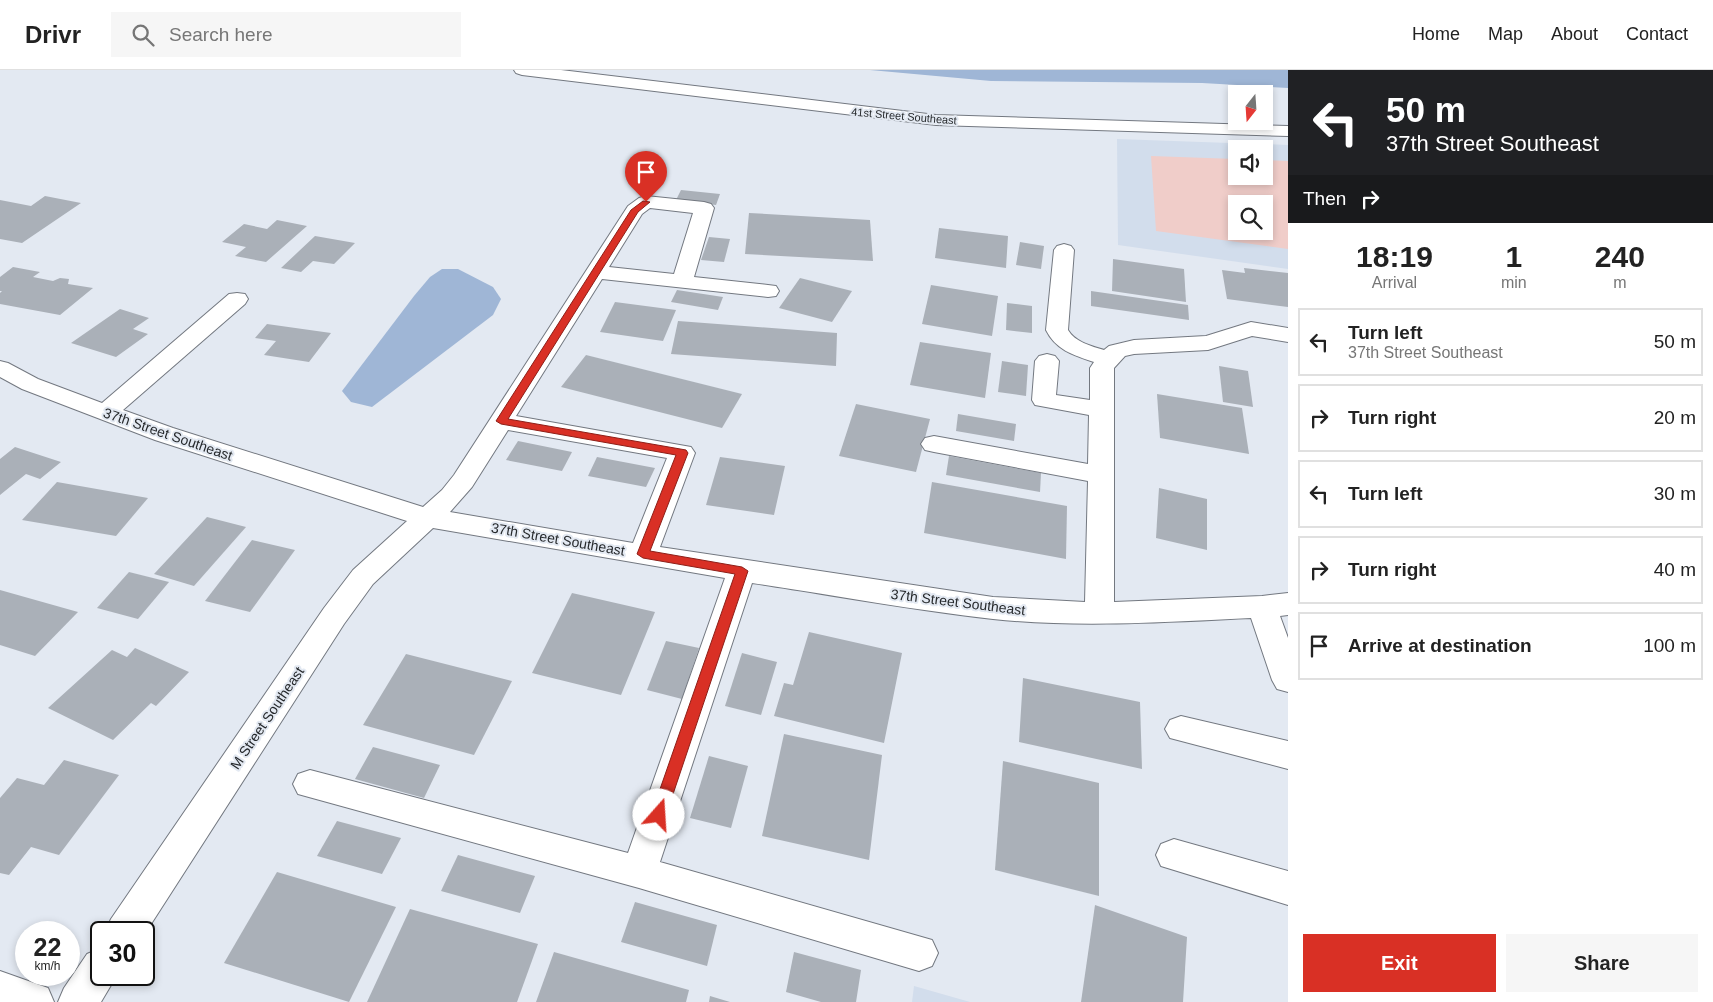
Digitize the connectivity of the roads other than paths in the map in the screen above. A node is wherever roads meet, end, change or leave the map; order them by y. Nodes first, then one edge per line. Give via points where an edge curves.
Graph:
1 (522, 70) edge
2 (1288, 131) edge
3 (1064, 250) dead end
4 (595, 272) junction
5 (682, 282) junction
6 (768, 291) dead end
7 (237, 299) dead end
8 (1288, 335) edge
9 (1107, 359) junction
10 (1048, 361) dead end
11 (0, 368) edge
12 (1102, 410) junction
13 (105, 413) junction
14 (501, 421) junction
15 (934, 444) dead end
16 (1101, 475) junction
17 (428, 518) junction
18 (643, 554) junction
19 (742, 571) junction
20 (1275, 606) edge
21 (1099, 612) junction
22 (1288, 680) edge
23 (1181, 729) dead end
24 (1288, 755) edge
25 (310, 784) dead end
26 (1174, 855) dead end
27 (639, 872) junction
28 (1288, 888) edge
29 (131, 921) edge
30 (918, 953) dead end
31 (90, 984) edge
32 (0, 990) edge
33 (34, 1002) edge
34 (78, 1002) edge

1 - 2 street, 41st Street Southeast via 936,120
3 - 9 street via 1057,330 1068,344
4 - 5 street
4 - 5 street, M Street Southeast via 641,204 704,208
4 - 14 street, M Street Southeast
5 - 6 street
7 - 13 street
8 - 9 street via 1250,329 1208,342 1118,351
9 - 12 street via 1102,368
10 - 12 street via 1044,400
11 - 13 street, 37th Street Southeast via 30,384
12 - 16 street
13 - 17 street, 37th Street Southeast
14 - 17 street, M Street Southeast via 463,481
14 - 18 street via 682,453
15 - 16 street
16 - 21 street
17 - 18 street, 37th Street Southeast
17 - 29 street, M Street Southeast via 363,577 334,616
18 - 19 street, 37th Street Southeast
19 - 21 street, 37th Street Southeast via 993,608
19 - 27 street
20 - 21 street, 37th Street Southeast
20 - 22 street
23 - 24 street
25 - 27 street
26 - 28 street
27 - 30 street
31 - 34 street
32 - 33 street

